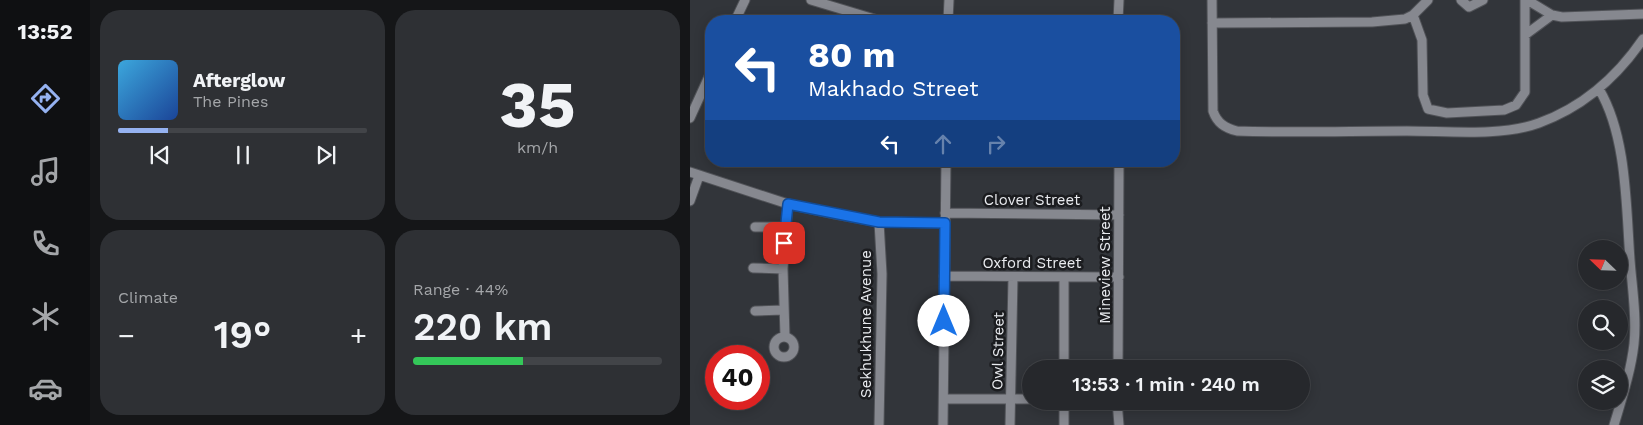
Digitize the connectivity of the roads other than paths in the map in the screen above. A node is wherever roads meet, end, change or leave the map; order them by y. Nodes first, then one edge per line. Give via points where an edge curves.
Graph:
1 (745, 0) edge
2 (811, 0) edge
3 (949, 0) edge
4 (1119, 0) edge
5 (1212, 0) edge
6 (1428, 0) edge
7 (1461, 0) edge
8 (1483, 0) edge
9 (1526, 0) edge
10 (1643, 14) edge
11 (738, 15) edge
12 (861, 15) edge
13 (948, 15) edge
14 (1118, 15) edge
15 (1413, 15) junction
16 (1552, 15) junction
17 (1212, 23) junction
18 (1525, 35) junction
19 (1643, 39) edge
20 (705, 87) edge
21 (1599, 89) junction
22 (690, 118) edge
23 (946, 167) edge
24 (1119, 167) edge
25 (694, 174) edge
26 (690, 201) edge
27 (788, 204) junction
28 (945, 213) junction
29 (1119, 215) junction
30 (879, 222) junction
31 (945, 223) junction
32 (756, 226) dead end
33 (784, 227) junction
34 (753, 268) dead end
35 (783, 269) junction
36 (944, 276) junction
37 (1013, 277) junction
38 (1064, 277) junction
39 (1119, 277) junction
40 (783, 310) junction
41 (755, 311) dead end
42 (1635, 327) junction
43 (1643, 336) edge
44 (785, 337) dead end
45 (1064, 360) edge
46 (1118, 360) edge
47 (1010, 399) junction
48 (1022, 399) edge
49 (944, 400) junction
50 (1064, 410) edge
51 (1118, 410) edge
52 (879, 425) edge
53 (944, 425) edge
54 (1010, 425) edge
55 (1064, 425) edge
56 (1119, 425) edge
57 (1614, 425) edge

1 - 11 street
2 - 12 street
3 - 13 street
4 - 14 street
5 - 17 street
6 - 15 street
7 - 8 street via 1469,7
9 - 16 street
9 - 18 street
10 - 16 street via 1625,17
15 - 17 street via 1405,19 1372,22
15 - 18 street via 1422,40 1423,95 1425,105 1432,111 1504,110 1516,105 1525,92
16 - 18 street
17 - 21 street via 1213,111 1222,125 1237,131 1502,130 1538,124
19 - 21 street via 1620,70
20 - 22 street
21 - 42 street via 1616,129 1621,161
23 - 28 street
24 - 29 street, Mineview Street
25 - 26 street
25 - 27 street
27 - 30 street
27 - 33 street
28 - 29 street, Clover Street
28 - 31 street
29 - 39 street, Mineview Street
30 - 31 street
30 - 52 street, Sekhukhune Avenue via 882,274
31 - 36 street
32 - 33 street
33 - 35 street
34 - 35 street
35 - 40 street
36 - 37 street, Oxford Street
36 - 49 street
37 - 38 street, Oxford Street
37 - 47 street, Owl Street
38 - 39 street, Oxford Street
38 - 45 street
39 - 46 street, Mineview Street
40 - 41 street
40 - 44 street
42 - 43 street
42 - 57 street via 1632,361
47 - 48 street
47 - 49 street
47 - 54 street, Owl Street
49 - 53 street
50 - 55 street
51 - 56 street

